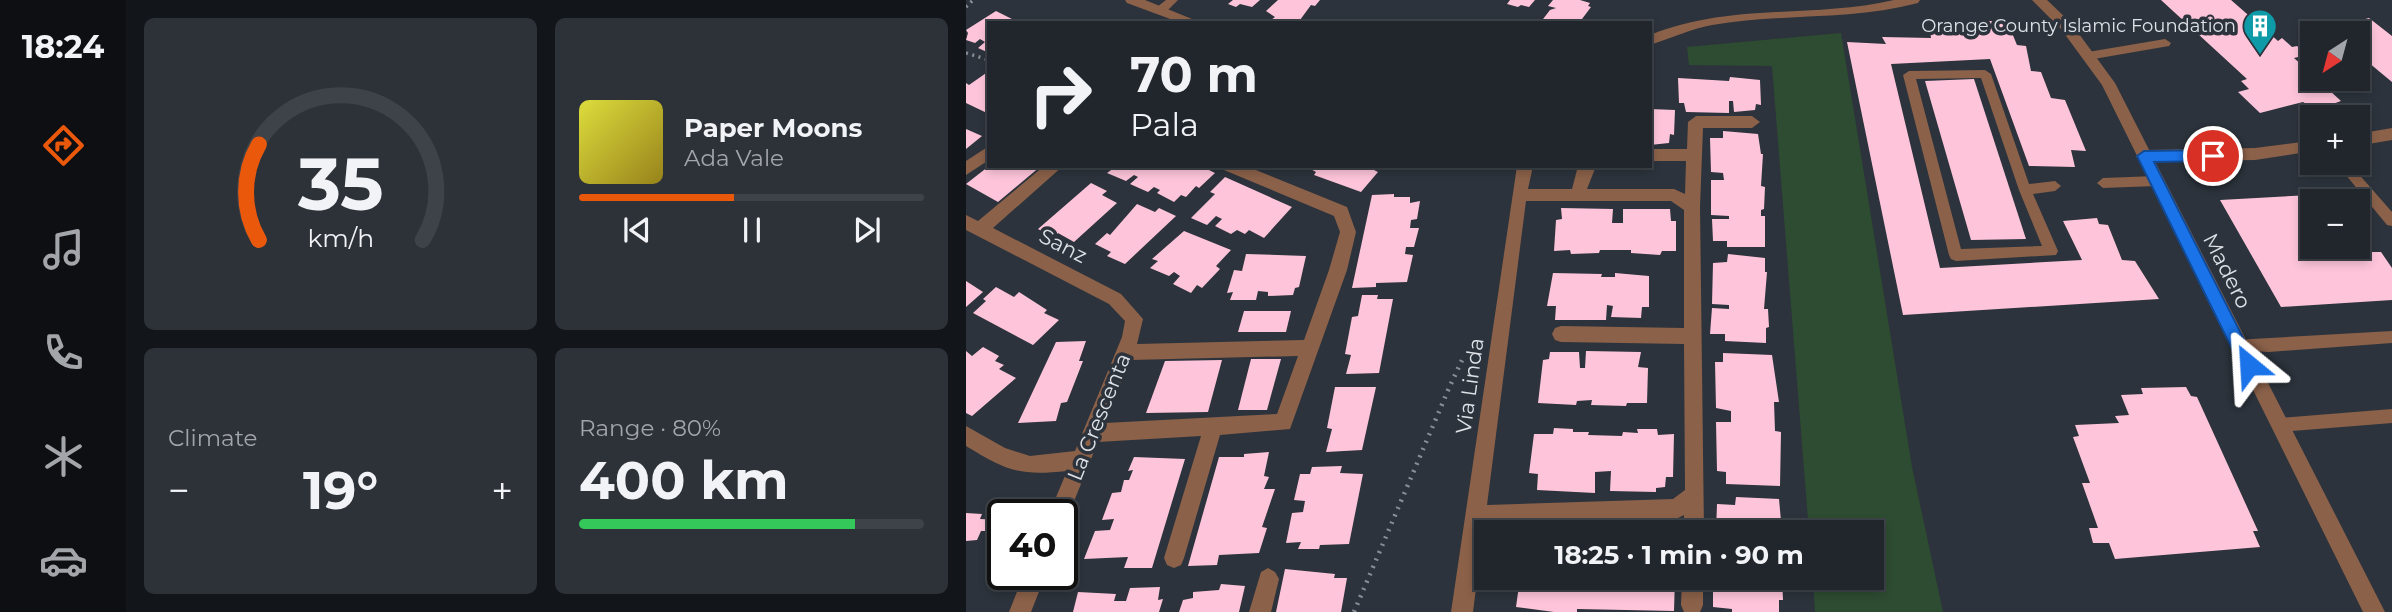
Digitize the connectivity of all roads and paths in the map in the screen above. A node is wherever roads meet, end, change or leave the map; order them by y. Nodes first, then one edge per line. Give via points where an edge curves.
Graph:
1 (973, 0) edge
2 (1132, 0) edge
3 (1173, 0) edge
4 (1913, 0) edge
5 (2039, 0) edge
6 (966, 7) edge
7 (1161, 10) junction
8 (1190, 21) edge
9 (1652, 39) edge
10 (2165, 43) dead end
11 (966, 53) edge
12 (2088, 56) junction
13 (987, 59) edge
14 (1752, 122) dead end
15 (2392, 134) edge
16 (2370, 138) edge
17 (2300, 149) edge
18 (987, 153) edge
19 (1652, 155) edge
20 (1694, 155) junction
21 (2144, 156) junction
22 (1052, 168) edge
23 (1235, 168) edge
24 (1525, 168) edge
25 (1586, 168) edge
26 (966, 169) edge
27 (2352, 175) edge
28 (2156, 181) junction
29 (2103, 183) dead end
30 (2055, 186) dead end
31 (2025, 190) junction
32 (1519, 195) junction
33 (1578, 195) junction
34 (1692, 207) junction
35 (2392, 221) edge
36 (973, 225) edge
37 (1134, 319) joint
38 (1560, 334) dead end
39 (1693, 336) junction
40 (2392, 337) edge
41 (1474, 344) dead end
42 (2239, 345) junction
43 (1310, 348) junction
44 (1125, 352) junction
45 (2392, 416) edge
46 (2279, 425) junction
47 (1213, 427) junction
48 (1092, 433) junction
49 (966, 435) edge
50 (1081, 460) junction
51 (1695, 495) junction
52 (1065, 499) edge
53 (1475, 516) junction
54 (1694, 520) edge
55 (1174, 558) dead end
56 (1268, 579) dead end
57 (1029, 590) edge
58 (1693, 590) edge
59 (1692, 604) dead end
60 (1020, 612) edge
61 (1260, 612) edge
62 (1354, 612) edge
63 (1462, 612) edge
64 (2374, 612) edge

1 - 6 path
2 - 7 street
3 - 7 lane
4 - 9 street via 1847,13 1725,19
5 - 12 street, Madero
7 - 8 street
10 - 12 lane
11 - 13 path
12 - 21 street, Madero via 2108,83
14 - 20 street via 1696,122
15 - 16 street
17 - 21 street
18 - 26 street
19 - 20 street
20 - 34 street
21 - 28 street, Madero
22 - 36 street
23 - 43 street via 1341,212 1348,232
24 - 32 street, Via Linda
25 - 33 street
27 - 35 lane
28 - 29 lane
28 - 42 street, Madero
30 - 31 lane
31 - 31 lane via 1985,74 1909,75 1956,254 2051,251
32 - 33 street
32 - 53 street, Via Linda
33 - 34 street via 1674,195
34 - 39 street
36 - 37 street, Sanz via 1115,299
37 - 44 street, La Crescenta
38 - 39 street
39 - 51 street
40 - 42 lane
41 - 62 path via 1448,387
42 - 46 street, Madero
43 - 44 street
43 - 47 street via 1283,424
44 - 48 street, La Crescenta
45 - 46 lane
46 - 64 street, Madero
47 - 48 street
47 - 55 street
48 - 50 street, La Crescenta
49 - 50 street via 1000,456 1030,465
50 - 52 street, La Crescenta
51 - 53 street via 1676,509
51 - 54 street
53 - 63 street, Via Linda
56 - 61 street
57 - 60 street
58 - 59 street

